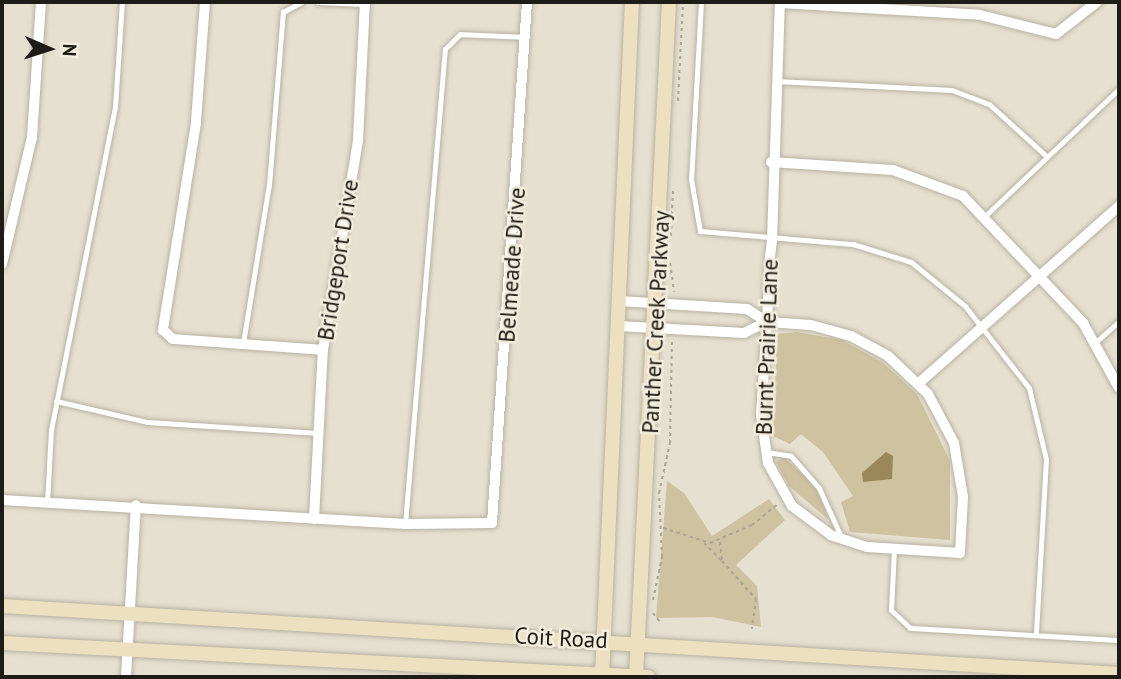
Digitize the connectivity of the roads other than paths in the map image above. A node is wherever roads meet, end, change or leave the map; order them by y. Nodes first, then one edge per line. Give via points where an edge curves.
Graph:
1 (41, 2) edge
2 (122, 2) edge
3 (205, 2) edge
4 (302, 2) edge
5 (317, 2) edge
6 (527, 2) edge
7 (632, 2) edge
8 (669, 2) edge
9 (701, 2) edge
10 (780, 2) edge
11 (1097, 2) edge
12 (365, 3) edge
13 (863, 4) edge
14 (940, 7) edge
15 (526, 37) junction
16 (776, 81) junction
17 (1119, 89) edge
18 (1045, 155) junction
19 (771, 162) junction
20 (1119, 206) edge
21 (986, 215) junction
22 (772, 240) junction
23 (2, 264) edge
24 (1041, 275) junction
25 (619, 301) junction
26 (657, 303) junction
27 (1119, 321) edge
28 (766, 322) junction
29 (618, 326) junction
30 (982, 327) junction
31 (656, 328) junction
32 (1097, 341) junction
33 (243, 343) junction
34 (323, 350) junction
35 (919, 383) junction
36 (1119, 388) edge
37 (56, 401) junction
38 (318, 433) junction
39 (764, 452) junction
40 (2, 500) edge
41 (47, 503) junction
42 (136, 505) junction
43 (314, 519) junction
44 (405, 524) junction
45 (843, 540) junction
46 (894, 549) junction
47 (2, 606) edge
48 (130, 614) junction
49 (1036, 635) junction
50 (1119, 640) edge
51 (600, 641) junction
52 (639, 642) junction
53 (2, 643) edge
54 (127, 650) junction
55 (970, 671) edge
56 (1119, 674) edge
57 (602, 676) edge
58 (126, 677) edge
59 (636, 677) edge
60 (648, 677) edge

1 - 23 street via 32,137
2 - 37 lane via 103,186
3 - 33 street via 196,123 164,334
4 - 33 lane via 283,12 274,148
5 - 12 lane
6 - 15 street, Belmeade Drive
7 - 25 main road, Panther Creek Parkway
8 - 26 main road, Panther Creek Parkway
9 - 22 lane via 694,221 707,235
10 - 13 street
10 - 16 street, Burnt Prairie Lane
11 - 14 street via 1056,34
12 - 34 street, Bridgeport Drive via 358,140
13 - 14 street
15 - 44 lane via 460,34 445,49
15 - 44 street, Belmeade Drive via 496,510 488,525
16 - 18 lane via 952,90 989,104
16 - 19 street, Burnt Prairie Lane
17 - 18 lane
18 - 21 lane
19 - 21 street via 907,173 950,189
19 - 22 street, Burnt Prairie Lane
20 - 24 street
21 - 24 street
22 - 28 street, Burnt Prairie Lane
22 - 30 lane via 853,244 911,262
24 - 30 street
24 - 32 street
25 - 26 street
25 - 29 main road, Panther Creek Parkway
26 - 28 street via 747,309
26 - 31 main road, Panther Creek Parkway
27 - 32 lane
28 - 31 street via 744,333
28 - 35 street via 851,336
28 - 39 street, Burnt Prairie Lane
29 - 31 street
29 - 51 main road, Panther Creek Parkway
30 - 35 street
30 - 49 lane via 1029,388 1044,434
31 - 52 main road, Panther Creek Parkway
32 - 36 street
33 - 34 street
34 - 38 street, Bridgeport Drive
35 - 46 street, Burnt Prairie Lane via 943,417 958,456 960,553
37 - 38 lane via 147,422
37 - 41 lane
38 - 43 street, Bridgeport Drive
39 - 45 street, Burnt Prairie Lane via 785,496 810,522
39 - 45 lane via 791,456 820,488
40 - 41 street
41 - 42 street
42 - 43 street
42 - 48 street
43 - 44 street
45 - 46 street, Burnt Prairie Lane
46 - 49 lane via 891,610 897,622
47 - 48 main road, Coit Road
48 - 51 main road, Coit Road
48 - 54 street
49 - 50 lane
51 - 52 main road, Coit Road
51 - 57 main road, Panther Creek Parkway
52 - 55 main road, Coit Road
52 - 59 main road, Panther Creek Parkway
53 - 54 main road, Coit Road
54 - 57 main road, Coit Road
54 - 58 street
55 - 56 main road, Coit Road
57 - 59 main road, Coit Road
59 - 60 main road, Coit Road

